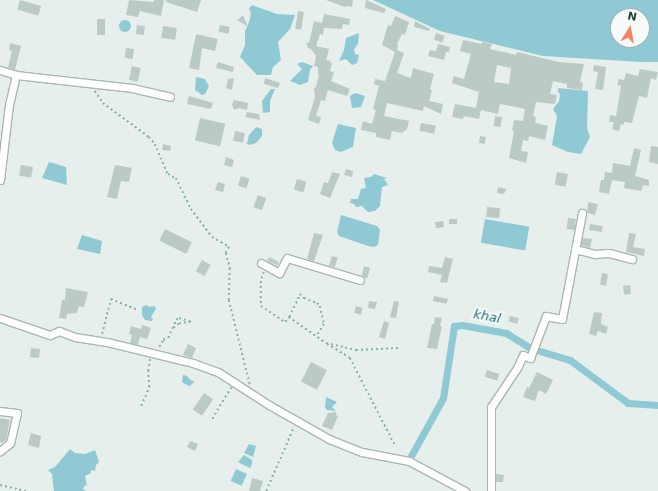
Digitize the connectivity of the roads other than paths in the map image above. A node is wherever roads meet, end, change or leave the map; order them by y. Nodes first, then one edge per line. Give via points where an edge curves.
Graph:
1 (0, 70) edge
2 (16, 75) junction
3 (170, 97) dead end
4 (0, 180) edge
5 (582, 212) dead end
6 (575, 249) junction
7 (632, 259) dead end
8 (263, 265) road end
9 (360, 280) dead end
10 (0, 318) edge
11 (0, 411) edge
12 (0, 451) edge
13 (465, 491) edge
14 (491, 491) edge

1 - 2 street
2 - 3 street via 132,88
2 - 4 street via 9,105
5 - 6 street
6 - 7 street
6 - 14 street via 562,320 546,316 530,358 523,355 491,406
8 - 9 street via 279,273 287,258
10 - 13 street via 50,335 59,331 218,372 329,439 362,452 409,461
11 - 12 street via 17,413 10,443

